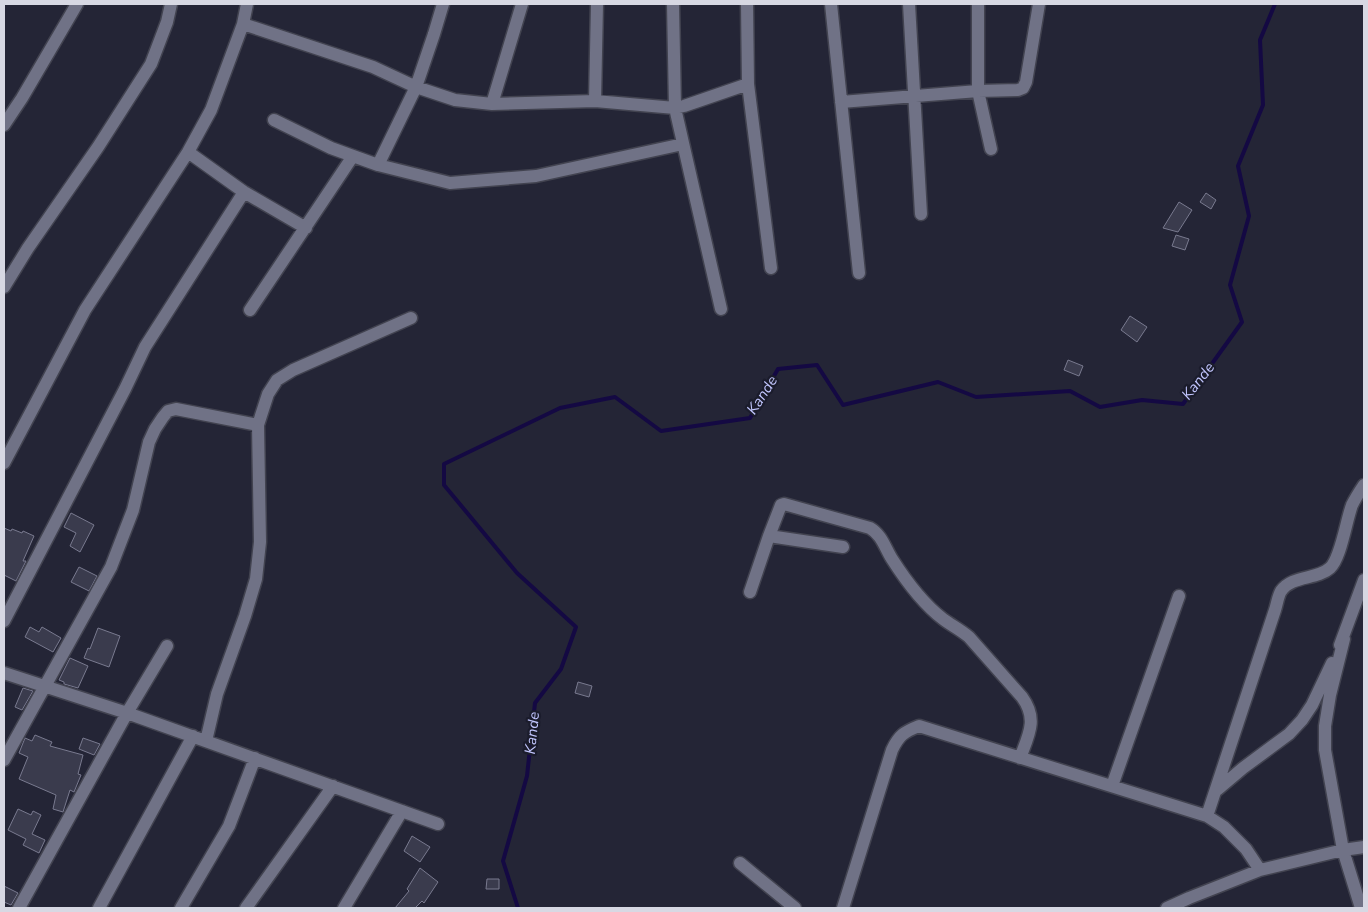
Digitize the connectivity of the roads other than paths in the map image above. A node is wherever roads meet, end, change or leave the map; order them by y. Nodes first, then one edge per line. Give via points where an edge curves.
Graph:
1 (77, 4) edge
2 (171, 4) edge
3 (246, 4) edge
4 (443, 4) edge
5 (522, 4) edge
6 (597, 4) edge
7 (673, 4) edge
8 (747, 4) edge
9 (831, 4) edge
10 (910, 4) edge
11 (978, 4) edge
12 (1039, 4) edge
13 (243, 24) junction
14 (748, 84) junction
15 (416, 88) junction
16 (978, 91) junction
17 (915, 96) junction
18 (595, 100) junction
19 (841, 102) junction
20 (492, 104) junction
21 (674, 108) junction
22 (274, 120) dead end
23 (4, 126) edge
24 (683, 144) junction
25 (991, 149) dead end
26 (188, 152) junction
27 (353, 156) junction
28 (378, 165) junction
29 (244, 192) junction
30 (921, 214) dead end
31 (306, 228) junction
32 (771, 268) dead end
33 (859, 273) dead end
34 (4, 287) edge
35 (721, 309) dead end
36 (250, 310) dead end
37 (411, 318) dead end
38 (258, 425) junction
39 (4, 463) edge
40 (1364, 485) edge
41 (768, 536) junction
42 (843, 547) dead end
43 (1364, 580) edge
44 (750, 592) dead end
45 (1179, 596) dead end
46 (4, 621) edge
47 (1344, 639) junction
48 (167, 646) dead end
49 (4, 673) edge
50 (44, 686) junction
51 (127, 713) junction
52 (193, 736) junction
53 (206, 741) junction
54 (255, 758) junction
55 (1020, 758) junction
56 (4, 760) edge
57 (333, 786) junction
58 (1112, 786) junction
59 (1216, 791) junction
60 (402, 811) junction
61 (1207, 816) junction
62 (438, 824) dead end
63 (1364, 847) edge
64 (1343, 850) junction
65 (740, 863) dead end
66 (1260, 870) junction
67 (19, 908) edge
68 (99, 908) edge
69 (180, 908) edge
70 (246, 908) edge
71 (344, 908) edge
72 (795, 908) edge
73 (843, 908) edge
74 (1167, 908) edge
75 (1361, 908) edge

1 - 23 street
2 - 34 street via 151,64
3 - 13 street
4 - 15 street
5 - 20 street
6 - 18 street
7 - 21 street
8 - 14 street
9 - 19 street
10 - 17 street
11 - 16 street
12 - 16 street via 1026,82 1022,88
13 - 15 street via 373,66
13 - 26 street via 210,110
14 - 21 street
14 - 32 street
15 - 20 street via 455,100
15 - 28 street
16 - 17 street
16 - 25 street
17 - 19 street
17 - 30 street
18 - 20 street
18 - 21 street
19 - 33 street
21 - 24 street
22 - 27 street
24 - 28 street via 536,176 483,181 450,183
24 - 35 street
26 - 29 street
26 - 39 street via 85,310
27 - 28 street
27 - 31 street
29 - 31 street
29 - 46 street via 145,347
31 - 36 street
37 - 38 street via 277,380 268,394
38 - 50 street via 176,409 163,417 149,442 132,510 111,567
38 - 53 street via 260,542 256,578
40 - 59 street via 1352,506 1331,567 1287,585 1280,592
41 - 42 street
41 - 44 street
41 - 55 street via 784,504 875,531 903,577 920,597 944,620 969,637 1028,705 1031,728
43 - 47 street
45 - 58 street
47 - 59 street via 1302,720 1289,734
47 - 64 street via 1325,726 1325,750
48 - 51 street
49 - 50 street
50 - 51 street
50 - 56 street
51 - 52 street
51 - 67 street
52 - 53 street
52 - 68 street
53 - 54 street
54 - 57 street
54 - 69 street via 229,826
55 - 58 street
55 - 73 street via 919,726 905,731 892,750
57 - 60 street
57 - 70 street
58 - 61 street
59 - 61 street
60 - 62 street
60 - 71 street
61 - 66 street via 1224,826
63 - 64 street
64 - 66 street
64 - 75 street
65 - 72 street
66 - 74 street

